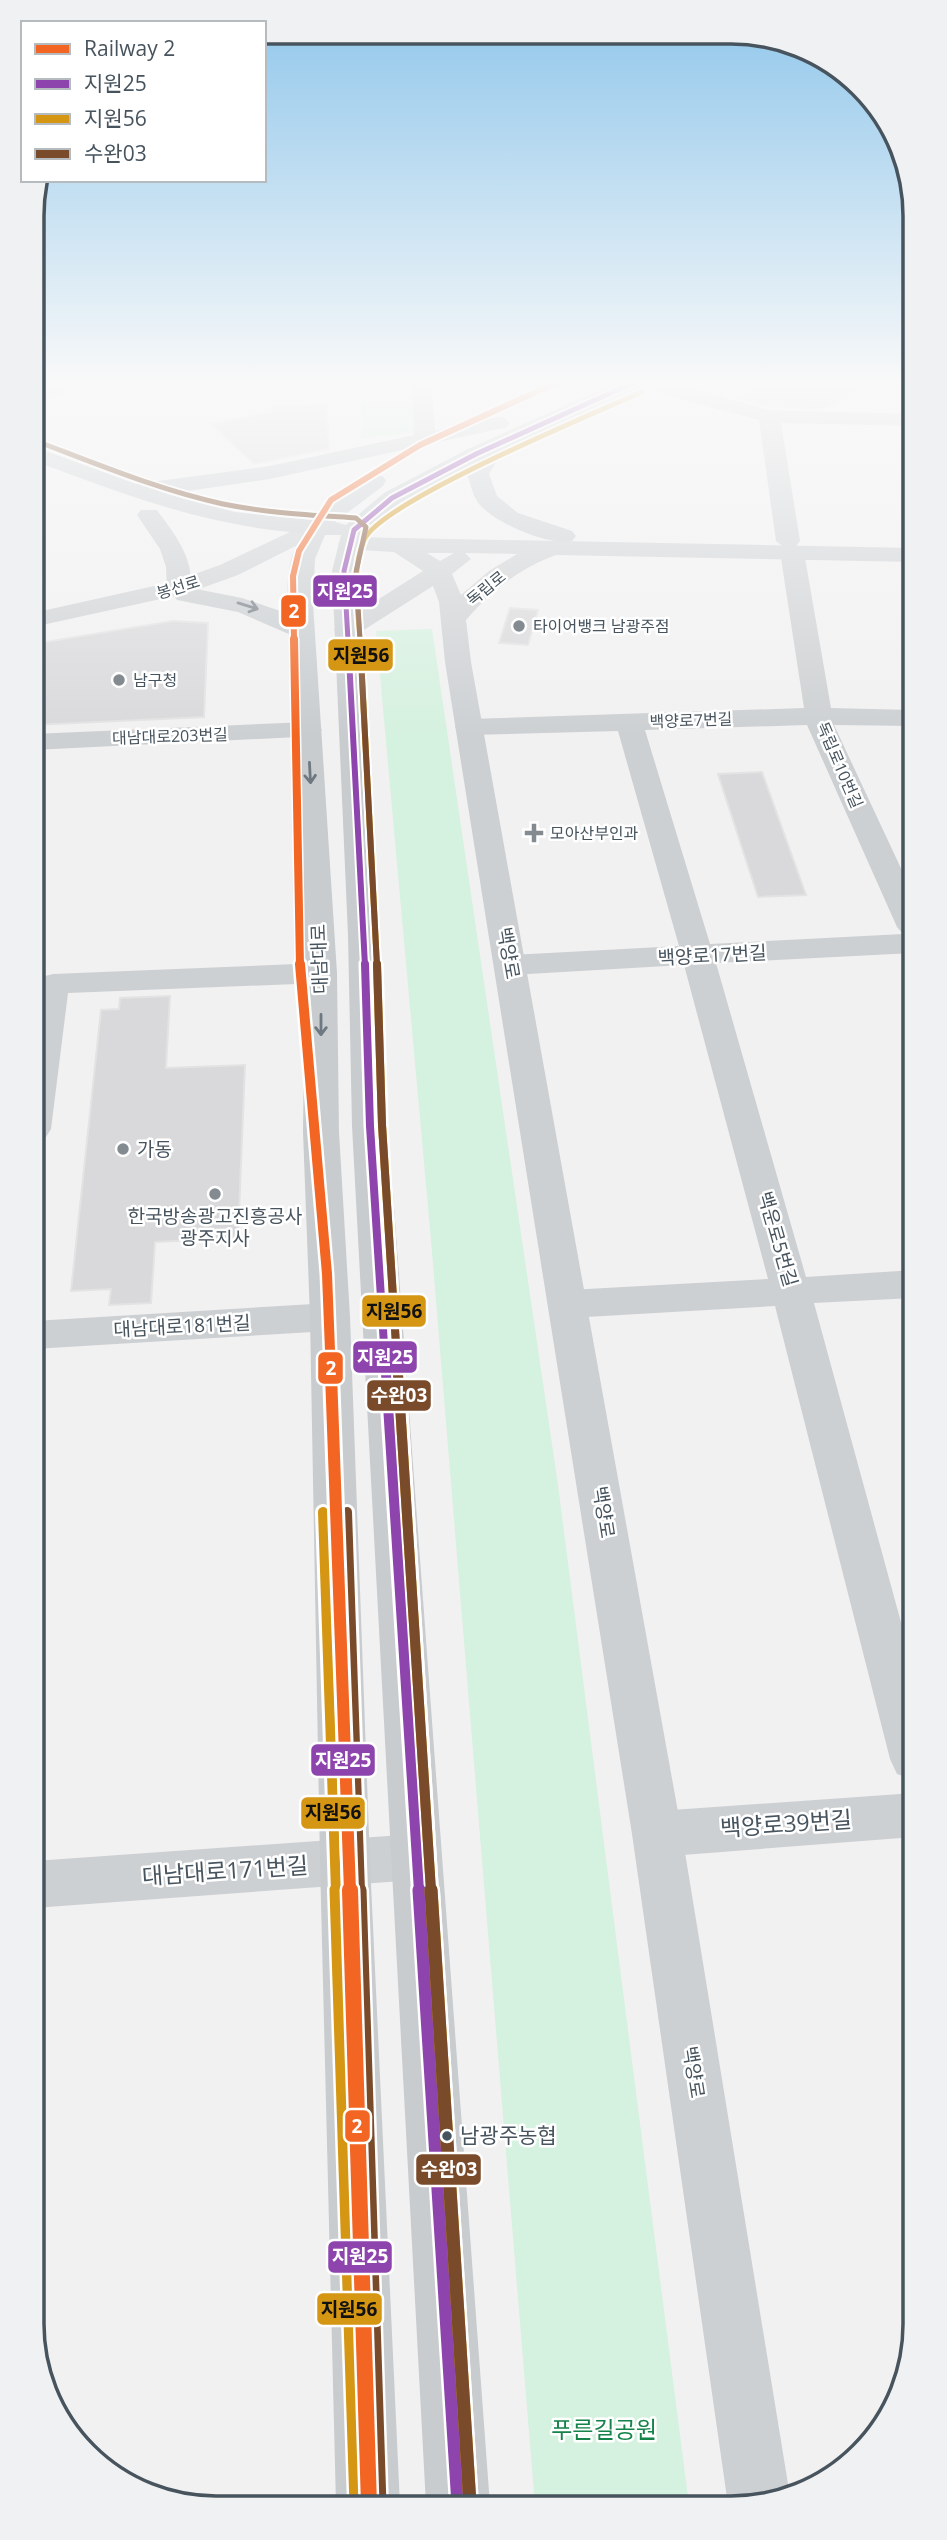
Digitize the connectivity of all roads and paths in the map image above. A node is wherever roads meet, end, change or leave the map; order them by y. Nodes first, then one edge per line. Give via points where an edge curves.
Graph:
1 (128, 500) edge
2 (144, 500) edge
3 (185, 500) edge
4 (349, 500) edge
5 (390, 500) edge
6 (487, 500) edge
7 (782, 500) edge
8 (154, 507) junction
9 (304, 536) junction
10 (352, 537) junction
11 (562, 541) junction
12 (398, 544) junction
13 (903, 544) edge
14 (505, 545) junction
15 (790, 546) junction
16 (903, 554) edge
17 (439, 571) junction
18 (183, 592) junction
19 (44, 618) edge
20 (454, 618) junction
21 (44, 624) edge
22 (355, 624) junction
23 (304, 631) junction
24 (818, 716) junction
25 (903, 718) edge
26 (629, 722) junction
27 (470, 727) junction
28 (308, 730) junction
29 (44, 741) edge
30 (903, 905) edge
31 (903, 944) edge
32 (699, 956) junction
33 (511, 965) junction
34 (321, 973) junction
35 (44, 985) edge
36 (903, 1285) edge
37 (793, 1291) junction
38 (569, 1304) junction
39 (330, 1317) junction
40 (44, 1334) edge
41 (903, 1716) edge
42 (903, 1816) edge
43 (657, 1834) junction
44 (416, 1857) junction
45 (345, 1862) junction
46 (44, 1884) edge
47 (758, 2494) edge
48 (368, 2496) edge
49 (457, 2496) edge

1 - 8 main road
2 - 8 main road
3 - 8 main road
4 - 9 main road
5 - 10 main road
6 - 11 main road via 510,519
7 - 15 street
8 - 9 main road via 205,530
8 - 18 main road via 181,569
9 - 10 main road
9 - 18 street, 봉선로
9 - 23 main road, 대남대로 via 298,597
10 - 11 street, 독립로
10 - 12 street, 독립로
10 - 22 main road via 344,571
11 - 14 street, 독립로
11 - 15 street, 독립로
11 - 20 street, 독립로 via 504,572
12 - 14 street, 독립로
12 - 17 street
13 - 15 street, 독립로
14 - 17 street via 478,551
15 - 16 street, 독립로
15 - 24 street, 독립로10번길
17 - 20 street, 백양로
17 - 22 street
18 - 19 street, 봉선로
18 - 21 street, 봉선로
18 -> 23 main road via 268,612
20 - 22 street via 437,608 419,606 396,608
20 - 27 street, 백양로
22 - 23 main road via 336,617 316,618 308,621
22 - 44 main road via 370,1126
23 - 28 main road, 대남대로
24 - 25 street, 백양로7번길
24 - 26 street, 백양로7번길
24 - 30 street, 독립로10번길
26 - 27 street, 백양로7번길
26 - 32 street, 백운로5번길
27 - 33 street, 백양로
28 - 29 street, 대남대로203번길
28 -> 34 main road, 대남대로
31 - 32 street, 백양로17번길
32 - 33 street, 백양로17번길
32 - 37 street, 백운로5번길
33 - 38 street, 백양로
34 - 35 street
34 -> 39 main road, 대남대로 via 321,1132
36 - 37 street
37 - 38 street
37 - 41 street, 백운로5번길
38 - 43 street, 백양로
39 - 40 street, 대남대로181번길
39 - 45 main road, 대남대로
42 - 43 street, 백양로39번길
43 - 47 street, 백양로
44 - 45 street, 대남대로171번길
44 - 49 main road
45 - 46 street, 대남대로171번길
45 - 48 main road, 대남대로

